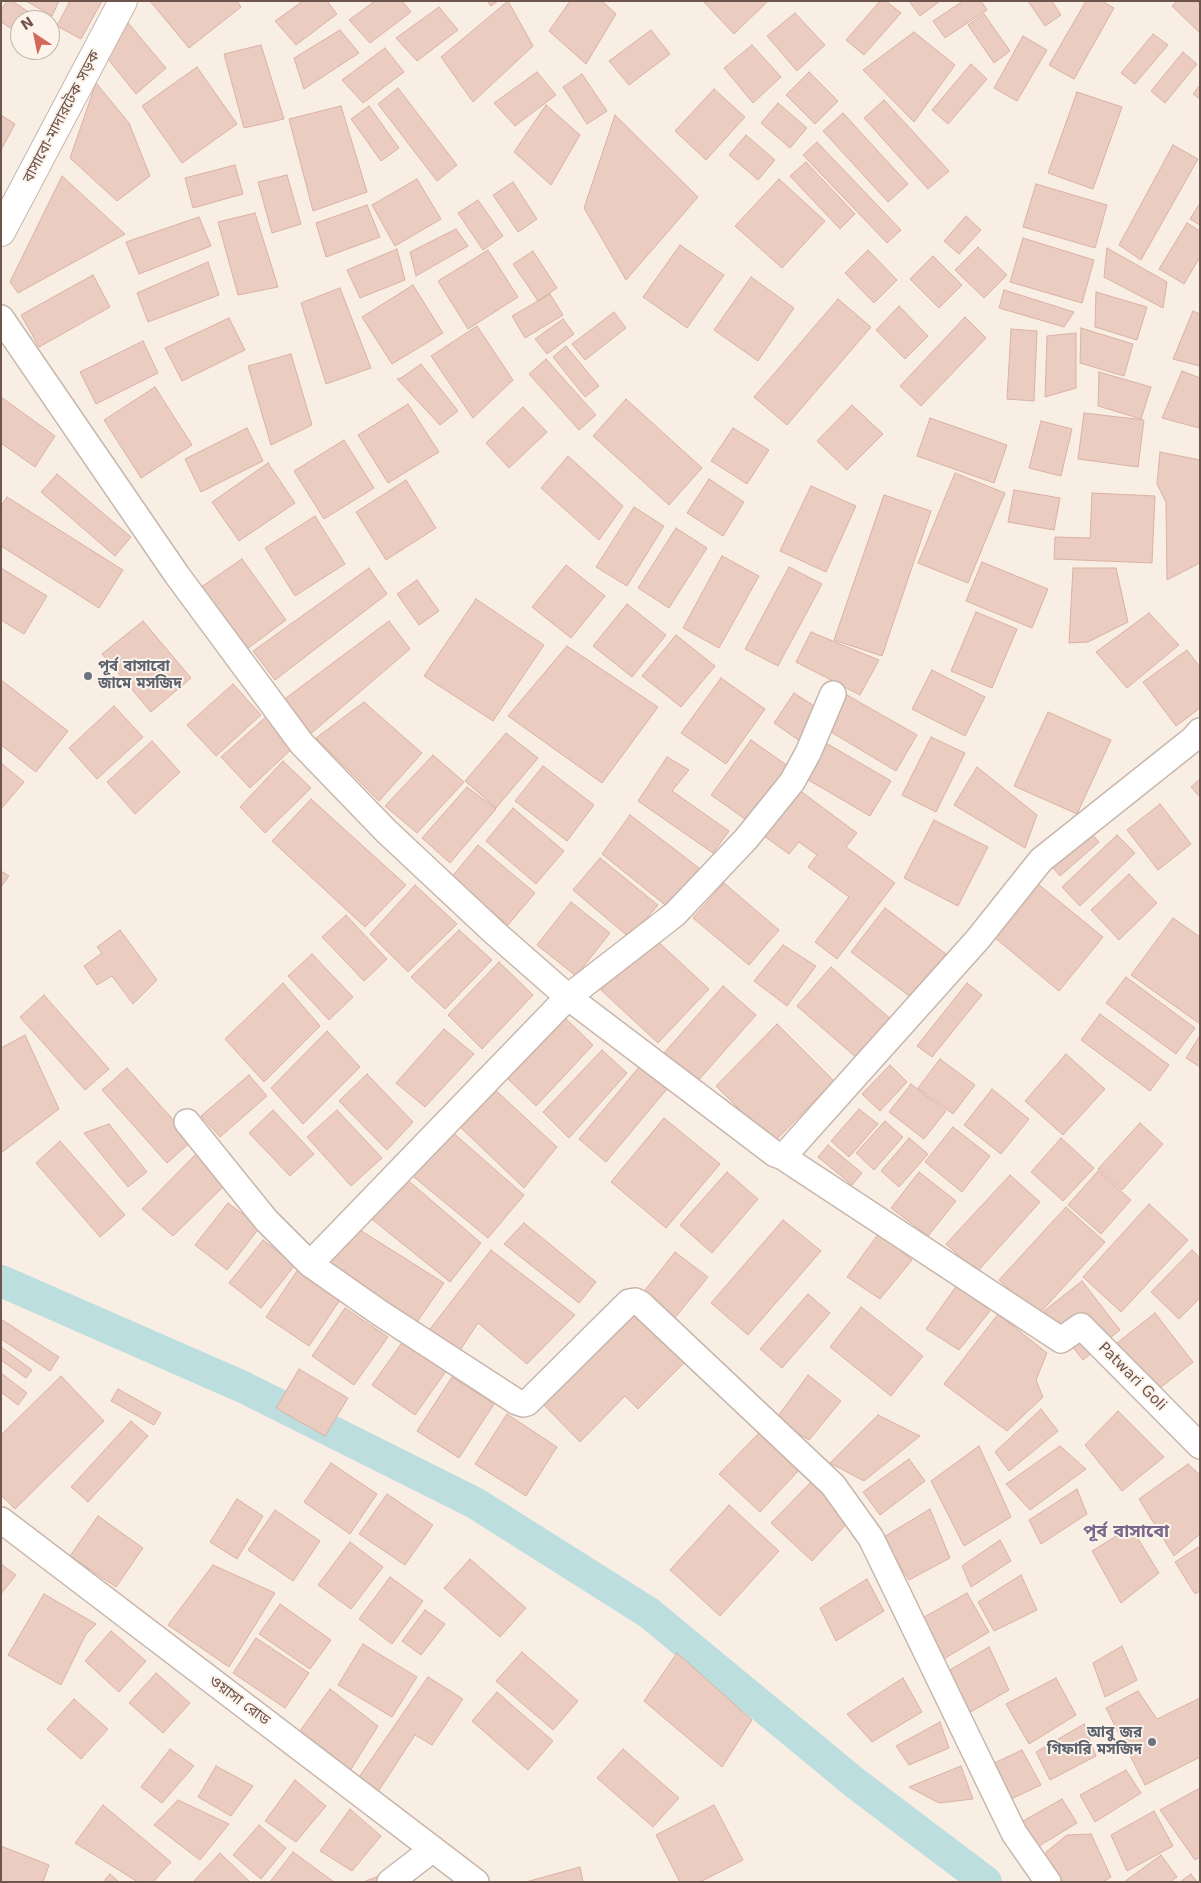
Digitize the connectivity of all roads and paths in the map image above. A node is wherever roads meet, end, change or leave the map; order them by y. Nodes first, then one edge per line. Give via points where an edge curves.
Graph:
1 (123, 1) edge
2 (1, 232) edge
3 (1, 318) edge
4 (833, 694) dead end
5 (1200, 731) edge
6 (568, 997) junction
7 (187, 1122) dead end
8 (783, 1157) junction
9 (310, 1264) junction
10 (1200, 1446) edge
11 (1, 1520) edge
12 (433, 1849) junction
13 (390, 1882) edge
14 (476, 1882) edge
15 (1048, 1882) edge

1 - 2 street, বাসাবো-মাদারটেক সড়ক
3 - 6 street via 177,575 302,744 386,831
4 - 6 street via 808,754 792,782 746,839 675,914
5 - 8 street via 1041,860 978,939
6 - 8 street
6 - 9 street
7 - 9 street via 266,1220
8 - 10 street, Patwari Goli via 1061,1340 1081,1326
9 - 15 street via 404,1329 523,1404 629,1302 641,1304 833,1485 870,1538 1014,1833
11 - 12 street, ওয়াসা রোড
12 - 13 street
12 - 14 street, ওয়াসা রোড

